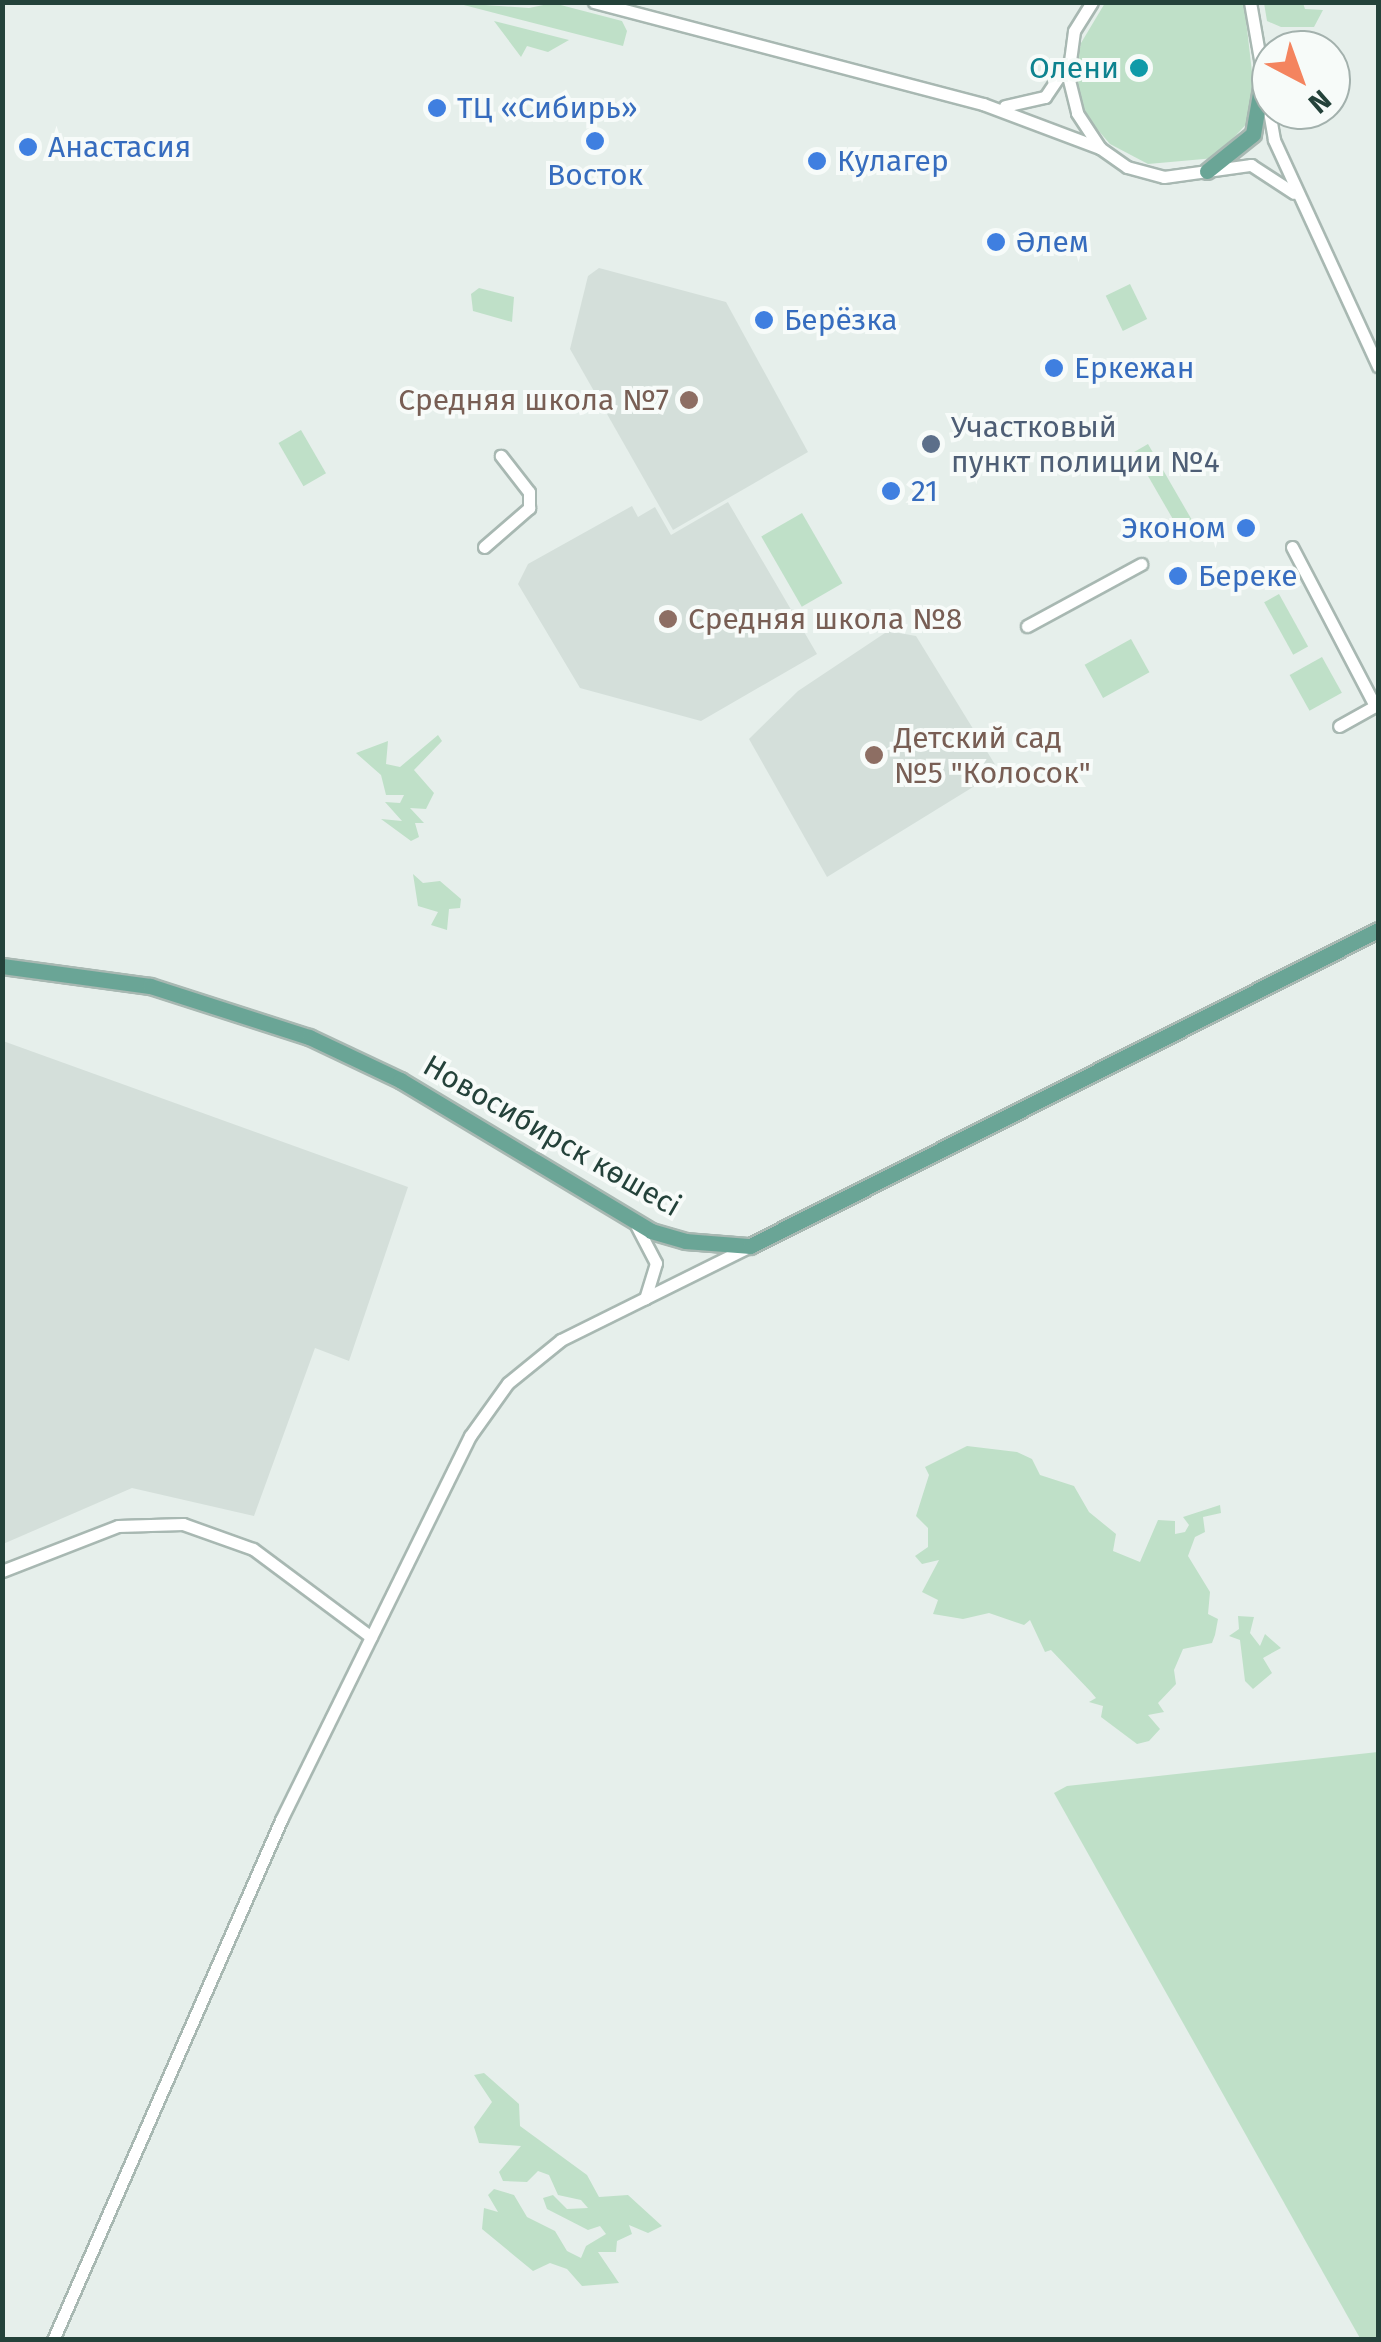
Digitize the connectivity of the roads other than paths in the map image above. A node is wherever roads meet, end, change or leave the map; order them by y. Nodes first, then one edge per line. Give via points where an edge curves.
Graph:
1 (594, 2) edge
2 (660, 2) edge
3 (1078, 2) edge
4 (1092, 2) edge
5 (1250, 2) edge
6 (1258, 2) edge
7 (656, 18) junction
8 (1078, 22) junction
9 (1257, 30) edge
10 (1258, 30) edge
11 (1068, 60) junction
12 (992, 107) junction
13 (1254, 130) edge
14 (1272, 130) edge
15 (1100, 148) junction
16 (1207, 171) junction
17 (1298, 196) junction
18 (1378, 366) edge
19 (501, 456) dead end
20 (484, 547) dead end
21 (1292, 547) dead end
22 (1141, 564) dead end
23 (1027, 626) dead end
24 (1339, 726) dead end
25 (1378, 930) edge
26 (2, 966) edge
27 (635, 1223) junction
28 (750, 1246) junction
29 (645, 1298) junction
30 (2, 1571) edge
31 (371, 1637) junction
32 (53, 2340) edge

1 - 7 street
2 - 7 street
3 - 8 street
4 - 8 street
5 - 9 street
6 - 10 street
7 - 12 street
8 - 11 street
11 - 12 street via 1045,97
11 - 15 street via 1072,103
12 - 15 street
13 - 16 main road
14 - 17 street
15 - 16 street via 1150,175
16 - 17 street via 1251,165
17 - 18 street
19 - 20 street via 529,492 529,508
21 - 24 street via 1376,706
22 - 23 street
25 - 28 main road
26 - 27 main road, Новосибирск көшесі via 150,986 309,1037 400,1080
27 - 28 main road, Новосибирск көшесі via 686,1241
27 - 29 street via 656,1263
28 - 29 street
29 - 31 street via 561,1340 496,1398 459,1456
30 - 31 street via 118,1526 183,1524 253,1549
31 - 32 street via 268,1850

